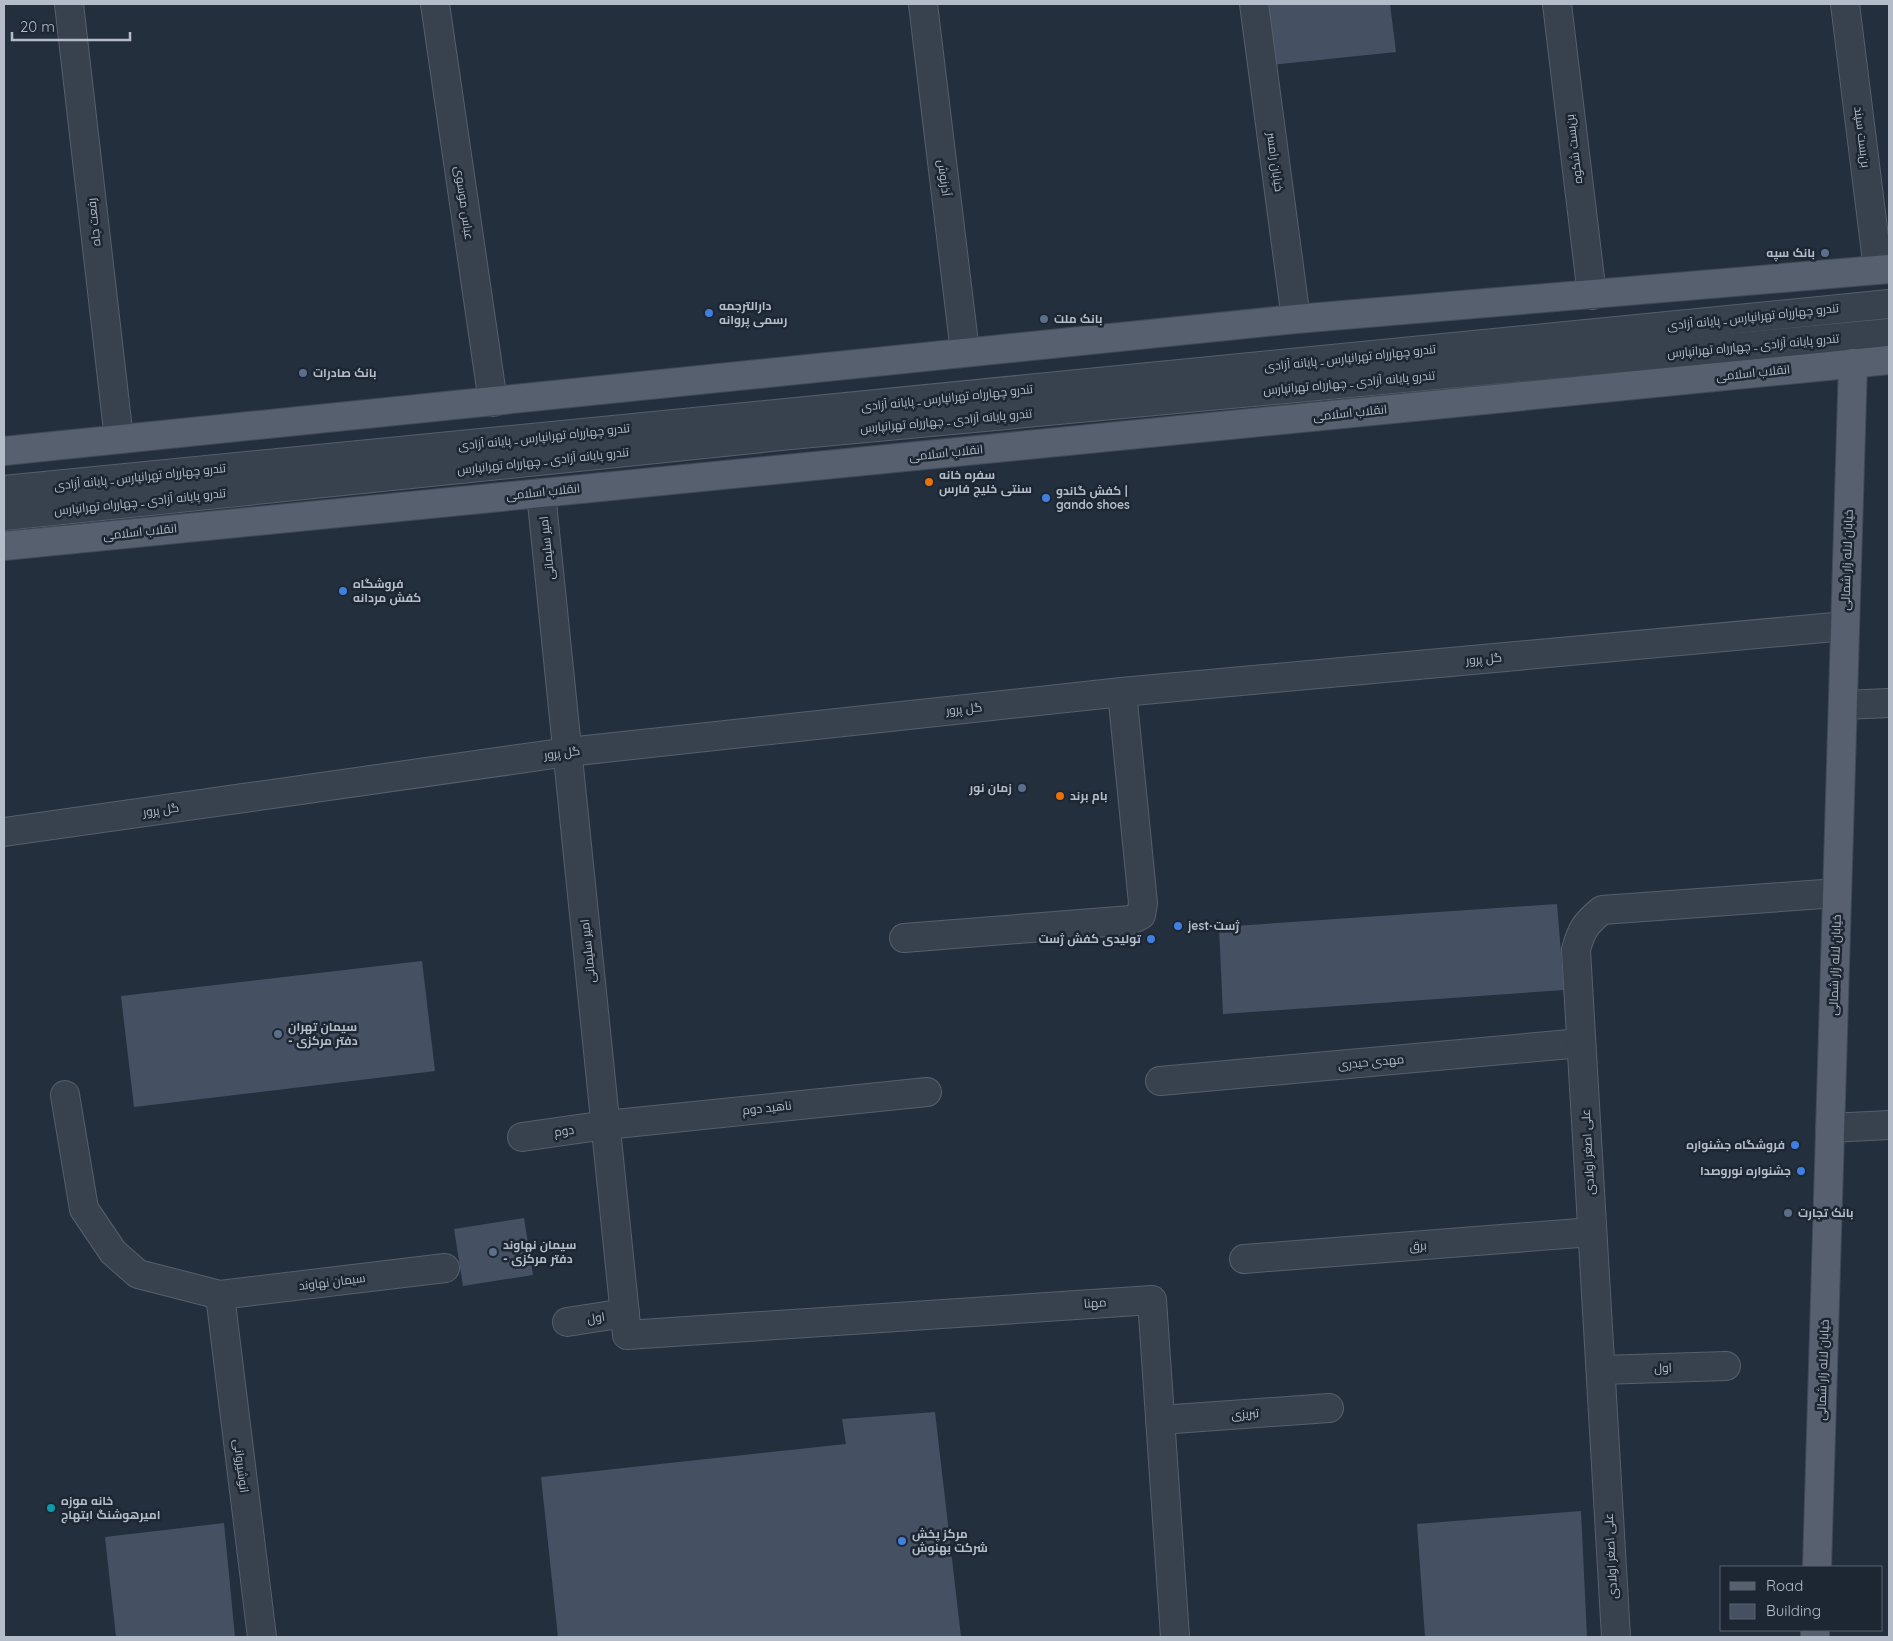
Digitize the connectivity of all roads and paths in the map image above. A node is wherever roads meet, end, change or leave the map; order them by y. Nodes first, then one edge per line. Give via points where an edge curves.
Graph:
1 (69, 4) edge
2 (435, 4) edge
3 (923, 4) edge
4 (1254, 4) edge
5 (1557, 4) edge
6 (1845, 4) edge
7 (1884, 269) edge
8 (1592, 295) junction
9 (1889, 304) edge
10 (1296, 319) junction
11 (1889, 333) edge
12 (965, 352) junction
13 (1889, 360) edge
14 (1853, 363) junction
15 (493, 402) junction
16 (118, 439) junction
17 (4, 451) edge
18 (4, 490) edge
19 (541, 493) junction
20 (4, 516) edge
21 (4, 546) edge
22 (1845, 626) junction
23 (1122, 692) junction
24 (1889, 703) edge
25 (1842, 705) junction
26 (568, 752) junction
27 (4, 832) edge
28 (1837, 893) junction
29 (904, 938) dead end
30 (1581, 1043) junction
31 (1160, 1081) dead end
32 (927, 1092) dead end
33 (66, 1095) dead end
34 (606, 1125) junction
35 (1889, 1125) edge
36 (1830, 1128) junction
37 (522, 1137) dead end
38 (1592, 1232) junction
39 (1244, 1259) dead end
40 (445, 1268) dead end
41 (220, 1295) junction
42 (625, 1313) junction
43 (567, 1322) dead end
44 (701, 1330) joint
45 (1726, 1366) dead end
46 (1600, 1370) junction
47 (1329, 1408) dead end
48 (1160, 1420) junction
49 (1817, 1566) edge
50 (262, 1637) edge
51 (1175, 1637) edge
52 (1616, 1637) edge

1 - 16 street, رفعت جاه
2 - 15 street, عباس موسوی
3 - 12 street, آذرنوش
4 - 10 street, خیابان رامسر
5 - 8 street, بن‌بست شکوه
6 - 7 street, بن‌بست سپند
7 - 8 main road
8 - 10 main road
9 - 18 street, تندرو چهارراه تهرانپارس ـ پایانه آزادی
10 - 12 main road
11 - 20 street, تندرو پایانه آزادی ـ چهارراه تهرانپارس via 801,434
12 - 15 main road
13 - 14 main road, انقلاب اسلامی
14 - 19 main road, انقلاب اسلامی
14 - 22 main road, خیابان لاله زار شمالی
15 - 16 main road
16 - 17 main road
19 - 21 main road, انقلاب اسلامی
19 - 26 street, امیر سلیمانی
22 - 23 street, گل پرور
22 - 25 main road, خیابان لاله زار شمالی
23 - 26 street, گل پرور
23 - 29 street via 1143,903 1141,915 1131,920
24 - 25 street
25 - 28 main road, خیابان لاله زار شمالی
26 - 27 street, گل پرور
26 - 34 street, امیر سلیمانی
28 - 30 street, علی اصغر اولادی via 1602,910 1589,921 1576,950
28 - 36 main road, خیابان لاله زار شمالی
30 - 31 street, مهدی حیدری
30 - 38 street, علی اصغر اولادی
32 - 34 street, ناهید دوم
33 - 41 street via 84,1209 113,1252 138,1274
34 - 37 street, دوم
34 - 42 street, امیر سلیمانی
35 - 36 street
36 - 49 main road, خیابان لاله زار شمالی
38 - 39 street, برق
38 - 46 street, علی اصغر اولادی
40 - 41 street, سیمان نهاوند
41 - 50 street, انوشیروانی
42 - 43 street, اول
42 - 44 street, امیر سلیمانی via 627,1335
44 - 48 street, مهنا via 1152,1300
45 - 46 street, اول
46 - 52 street, علی اصغر اولادی
47 - 48 street, تبریزی
48 - 51 street, مهنا

